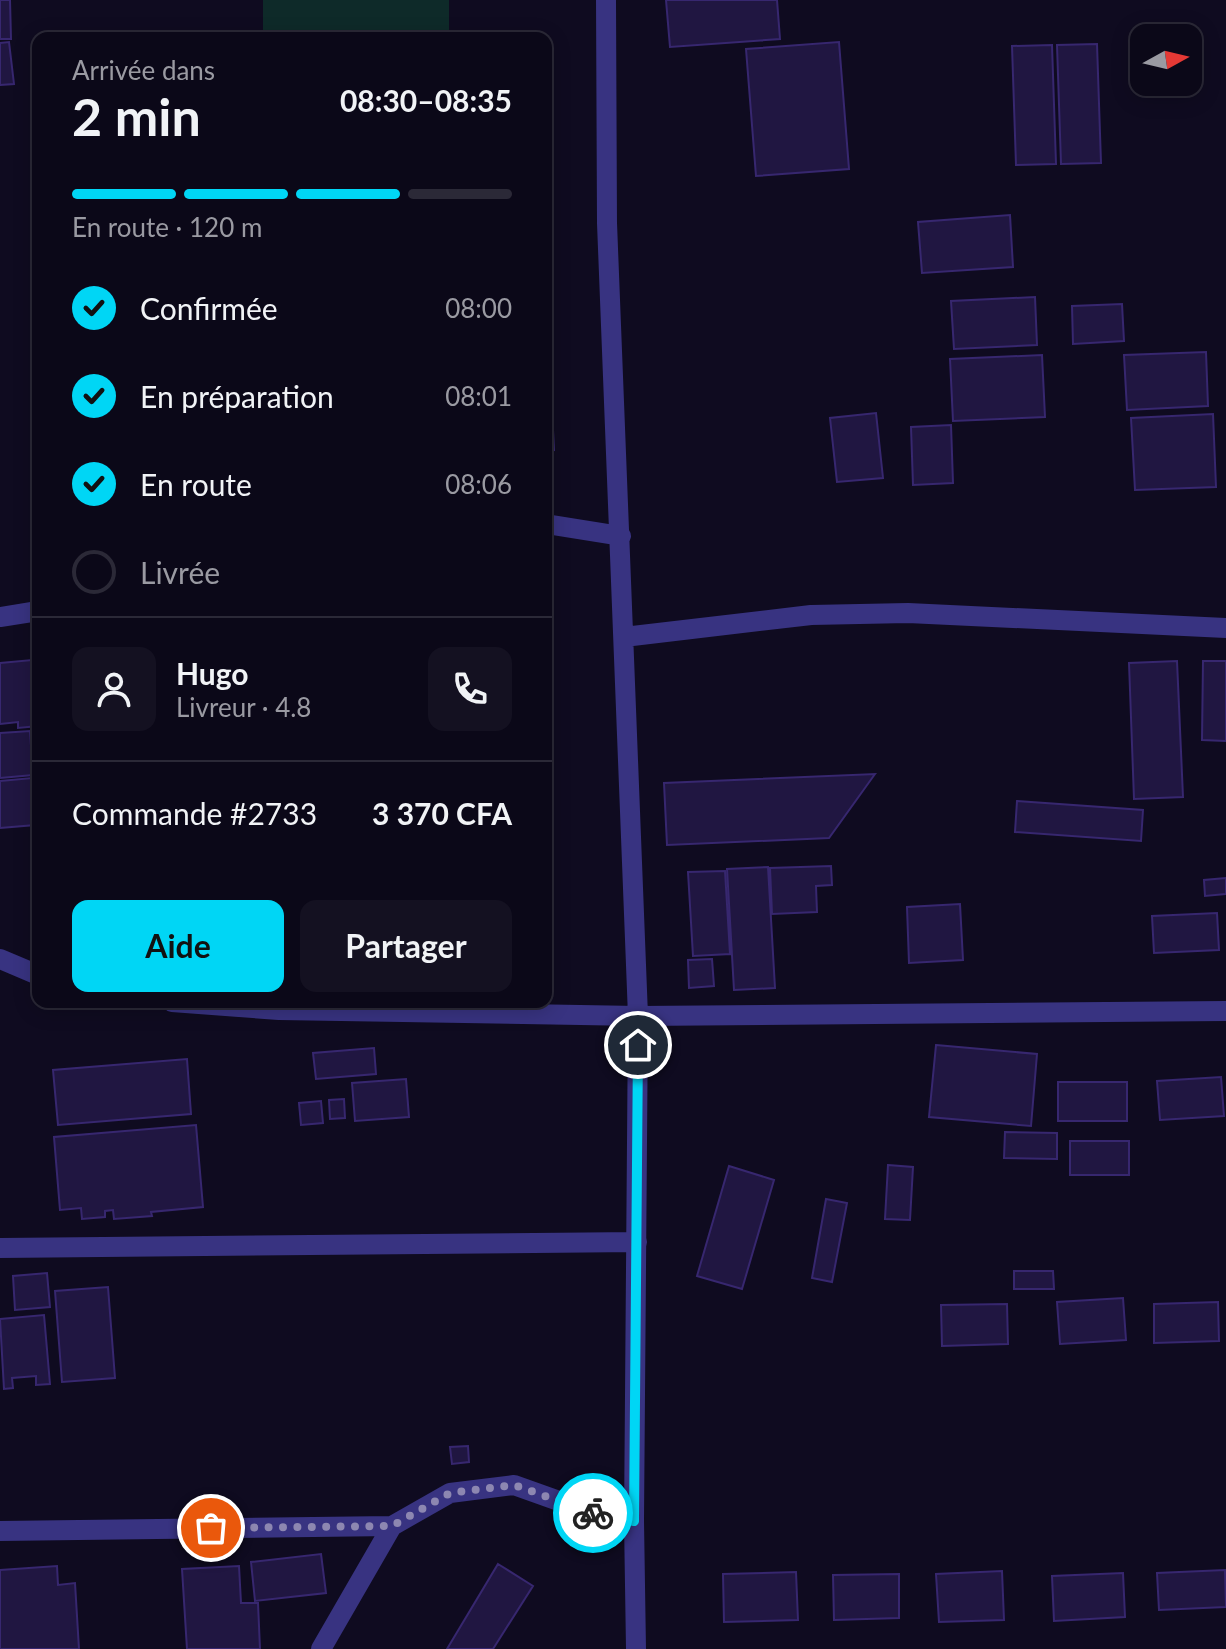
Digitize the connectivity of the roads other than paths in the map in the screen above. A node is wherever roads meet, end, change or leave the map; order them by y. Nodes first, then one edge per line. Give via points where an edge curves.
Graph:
1 (606, 0) edge
2 (552, 525) edge
3 (621, 536) junction
4 (32, 612) edge
5 (0, 617) edge
6 (1226, 628) edge
7 (624, 637) junction
8 (0, 959) edge
9 (32, 972) edge
10 (252, 1008) edge
11 (1226, 1011) edge
12 (638, 1016) junction
13 (637, 1242) junction
14 (0, 1248) edge
15 (634, 1521) junction
16 (392, 1526) junction
17 (0, 1531) edge
18 (321, 1649) edge
19 (636, 1649) edge

1 - 3 street via 607,223
2 - 3 street
3 - 7 street
4 - 5 street
6 - 7 street via 880,613 811,615
7 - 12 street
8 - 9 street
10 - 12 street
11 - 12 street
12 - 13 street
13 - 14 street
13 - 15 street
15 - 16 street via 514,1485 450,1493
15 - 19 street
16 - 17 street
16 - 18 street

